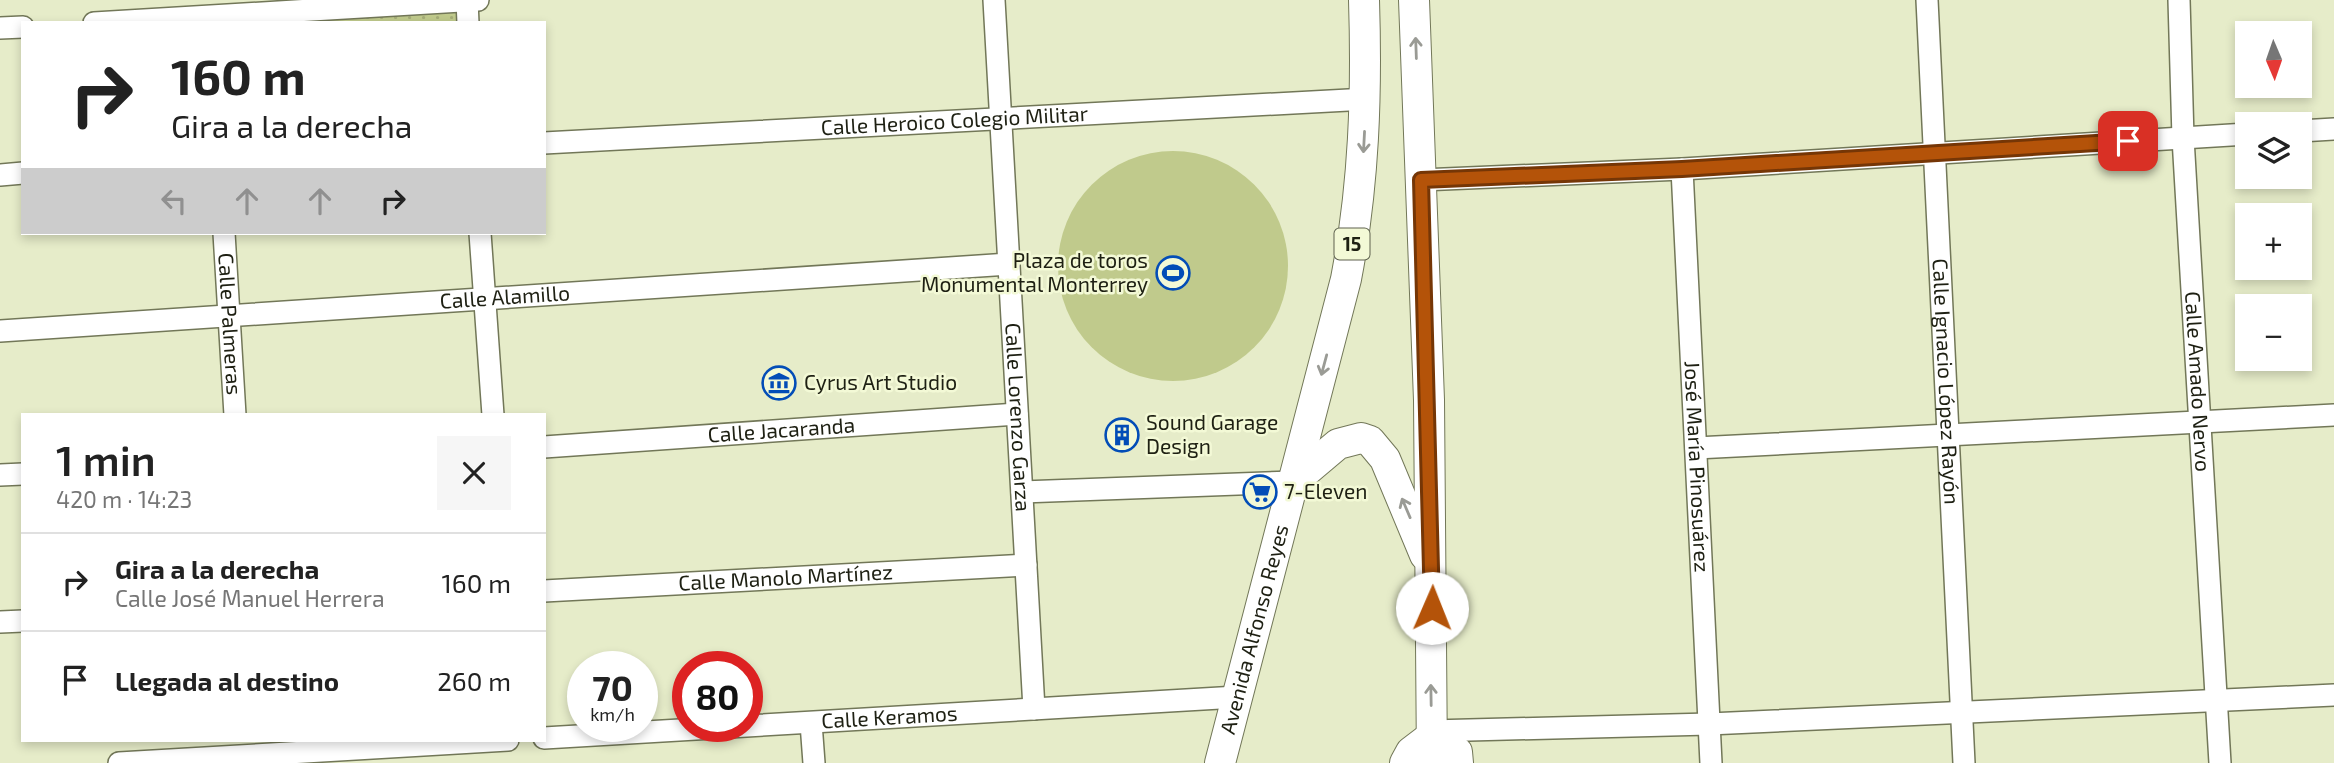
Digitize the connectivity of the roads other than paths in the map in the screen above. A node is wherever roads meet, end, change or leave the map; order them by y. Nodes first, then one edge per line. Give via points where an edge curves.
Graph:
1 (467, 0) edge
2 (478, 0) edge
3 (994, 0) edge
4 (1364, 0) edge
5 (1415, 0) edge
6 (1927, 0) edge
7 (2179, 0) edge
8 (207, 13) edge
9 (117, 21) edge
10 (468, 21) edge
11 (21, 27) edge
12 (0, 28) edge
13 (1367, 99) junction
14 (1000, 116) junction
15 (2334, 129) edge
16 (2312, 130) edge
17 (2235, 135) edge
18 (2183, 138) junction
19 (546, 143) edge
20 (1934, 153) junction
21 (1682, 169) junction
22 (21, 173) edge
23 (0, 175) edge
24 (1421, 180) junction
25 (224, 235) edge
26 (480, 235) edge
27 (1009, 264) junction
28 (484, 299) junction
29 (229, 317) junction
30 (0, 331) edge
31 (234, 413) edge
32 (493, 413) edge
33 (1017, 414) junction
34 (2334, 415) edge
35 (2200, 422) junction
36 (1947, 437) junction
37 (546, 447) edge
38 (1696, 447) junction
39 (21, 474) edge
40 (0, 475) edge
41 (1293, 482) junction
42 (1022, 492) junction
43 (1026, 565) junction
44 (1432, 571) junction
45 (546, 591) edge
46 (21, 621) edge
47 (0, 622) edge
48 (2334, 695) edge
49 (1237, 697) junction
50 (2217, 702) junction
51 (1034, 709) junction
52 (1962, 714) junction
53 (811, 723) junction
54 (1709, 724) junction
55 (546, 738) edge
56 (443, 742) edge
57 (1432, 743) edge
58 (253, 748) edge
59 (1221, 758) edge
60 (119, 763) edge
61 (814, 763) edge
62 (1405, 763) edge
63 (1458, 763) edge
64 (1711, 763) edge
65 (1964, 763) edge
66 (2220, 763) edge

1 - 2 street
1 - 8 street
1 - 10 street
3 - 14 street, Calle Lorenzo Garza
4 - 13 highway, Avenida Alfonso Reyes / 15
24 -> 5 highway
6 - 20 street, Calle Ignacio López Rayón
7 - 18 street, Calle Amado Nervo
8 - 9 street
11 - 12 street
13 - 14 street, Calle Heroico Colegio Militar
13 -> 41 highway, Avenida Alfonso Reyes / 15 via 1359,210 1349,265
14 - 19 street, Calle Heroico Colegio Militar
14 - 27 street, Calle Lorenzo Garza
15 - 16 street
17 - 18 street
18 - 20 street
18 - 35 street, Calle Amado Nervo
20 - 21 street
20 - 36 street, Calle Ignacio López Rayón
21 - 24 street
21 - 38 street, José María Pinosuárez
22 - 23 street
24 - 44 highway
25 - 29 street, Calle Palmeras
26 - 28 street
27 - 28 street, Calle Alamillo
27 - 33 street, Calle Lorenzo Garza
28 - 29 street, Calle Alamillo
28 - 32 street
29 - 30 street, Calle Alamillo
29 - 31 street, Calle Palmeras
33 - 37 street, Calle Jacaranda
33 - 42 street, Calle Lorenzo Garza
34 - 35 street
35 - 36 street
35 - 50 street, Calle Amado Nervo
36 - 38 street
36 - 52 street, Calle Ignacio López Rayón
38 - 54 street, José María Pinosuárez
39 - 40 street
41 - 42 street
44 -> 41 highway via 1385,459 1370,441 1361,438 1338,444
41 - 49 highway, Avenida Alfonso Reyes / 15
42 - 43 street, Calle Lorenzo Garza
43 - 45 street, Calle Manolo Martínez
43 - 51 street, Calle Lorenzo Garza
57 -> 44 highway
46 - 47 street
48 - 50 street
49 - 51 street, Calle Keramos
49 - 59 highway, Avenida Alfonso Reyes / 15
50 - 52 street
50 - 66 street, Calle Amado Nervo
51 - 53 street, Calle Keramos
52 - 54 street
52 - 65 street, Calle Ignacio López Rayón
53 - 55 street, Calle Keramos
53 - 61 street
54 - 57 street
54 - 64 street, José María Pinosuárez
56 - 58 street
57 - 62 highway via 1411,752
57 - 63 highway via 1457,752
58 - 60 street

